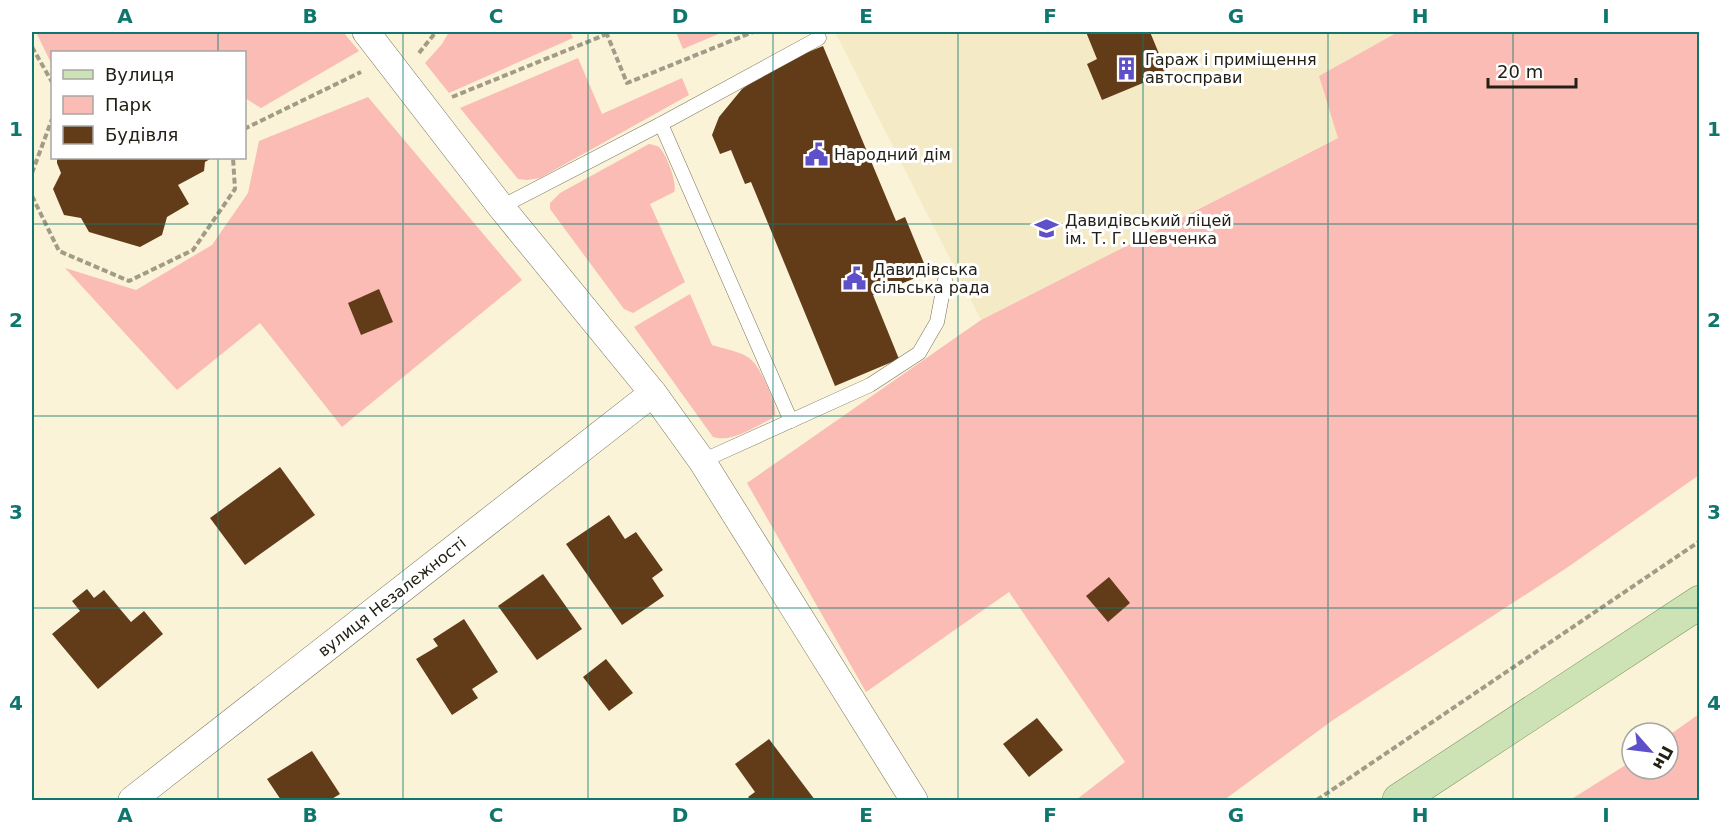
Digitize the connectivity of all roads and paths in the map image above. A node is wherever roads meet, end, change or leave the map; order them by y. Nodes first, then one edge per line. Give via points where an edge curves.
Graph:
1 (366, 32) edge
2 (436, 32) edge
3 (753, 32) edge
4 (606, 33) edge
5 (819, 38) dead end
6 (32, 47) edge
7 (414, 58) dead end
8 (386, 60) junction
9 (51, 80) edge
10 (424, 109) junction
11 (51, 122) edge
12 (661, 124) junction
13 (246, 128) edge
14 (233, 159) edge
15 (32, 173) edge
16 (32, 196) edge
17 (501, 207) junction
18 (945, 280) dead end
19 (653, 393) junction
20 (791, 421) junction
21 (702, 461) junction
22 (1700, 541) edge
23 (1700, 602) edge
24 (132, 801) edge
25 (914, 801) edge
26 (1317, 801) edge
27 (1399, 801) edge

1 - 8 street
2 - 7 path
3 - 4 path via 627,83
4 - 10 path
5 - 12 lane
6 - 9 path
8 - 10 street
8 - 13 path
10 - 17 street
11 - 15 path
12 - 17 lane
12 - 20 lane
14 - 16 path via 236,189 194,250 129,281 59,251
17 - 19 street
18 - 20 lane via 937,322 919,352 870,386
19 - 21 street
19 - 24 street, вулиця Незалежності
20 - 21 lane
21 - 25 street
22 - 26 path
23 - 27 main road

